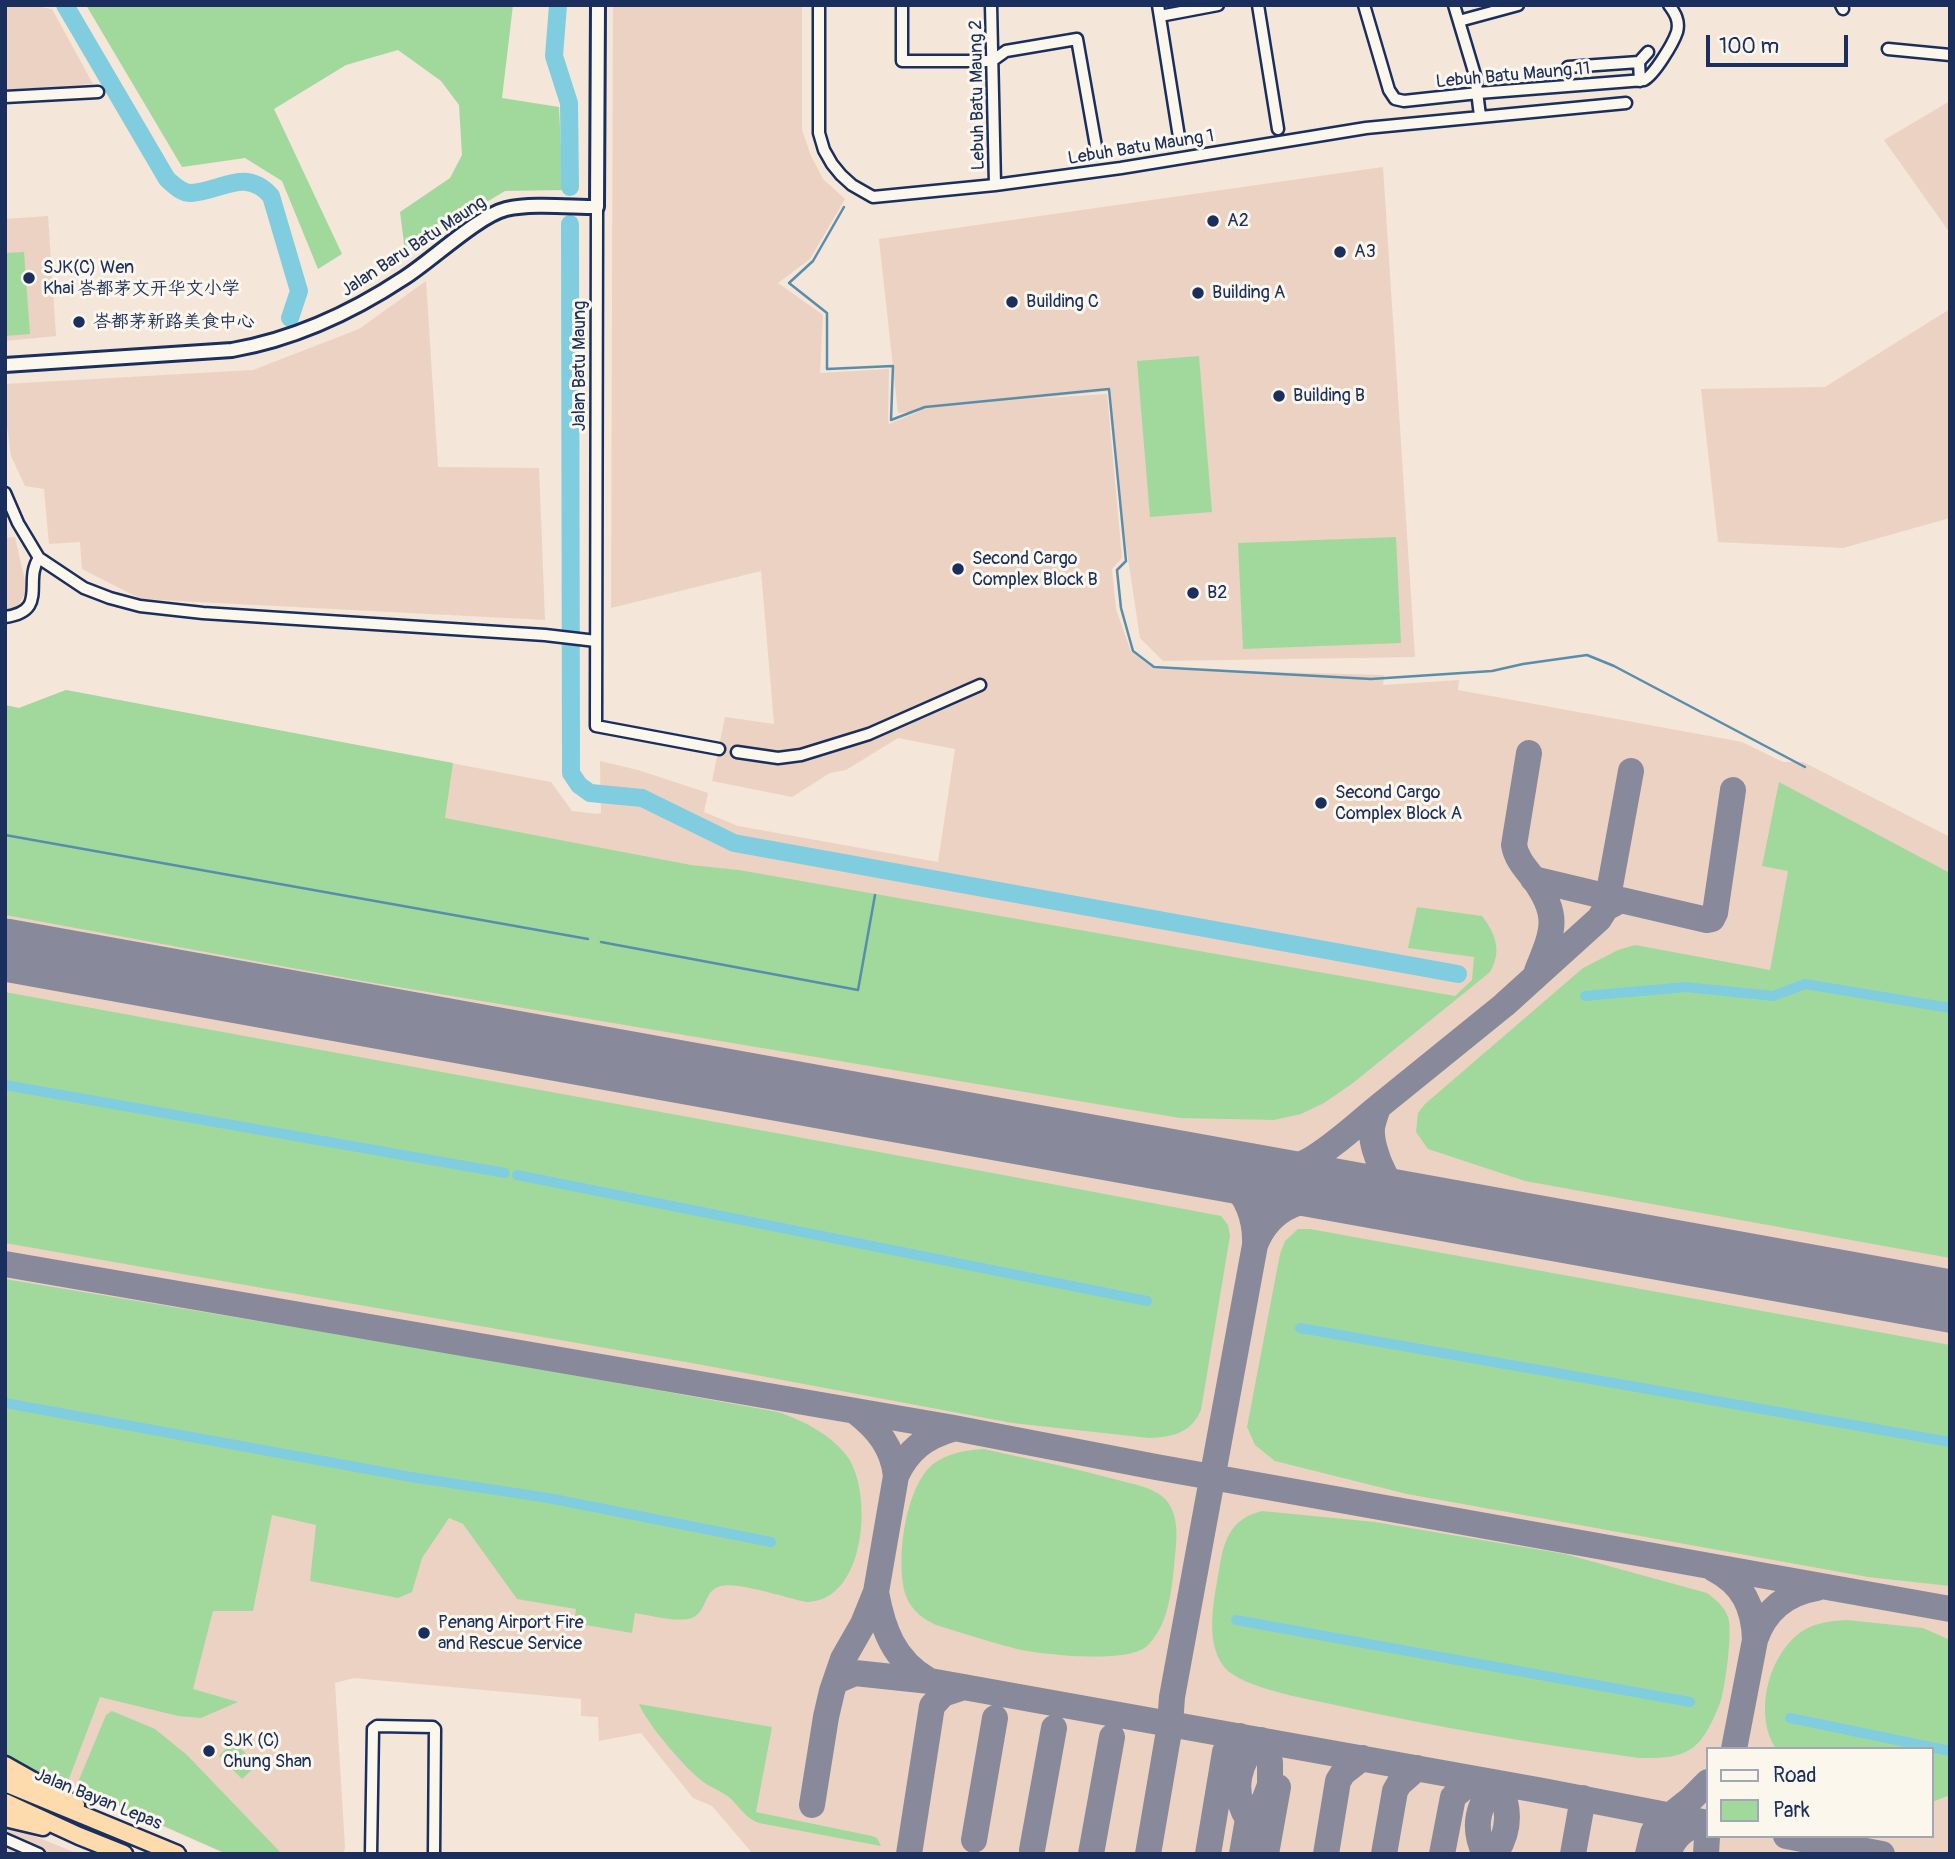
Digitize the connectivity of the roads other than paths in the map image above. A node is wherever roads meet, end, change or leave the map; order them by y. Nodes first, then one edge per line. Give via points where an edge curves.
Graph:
1 (598, 5) edge
2 (819, 5) edge
3 (902, 5) edge
4 (991, 5) edge
5 (1218, 5) edge
6 (1258, 5) edge
7 (1364, 5) edge
8 (1454, 5) edge
9 (1518, 5) edge
10 (1669, 5) edge
11 (1159, 11) edge
12 (1459, 21) junction
13 (1888, 49) dead end
14 (1648, 52) dead end
15 (1950, 55) edge
16 (992, 61) junction
17 (1639, 62) junction
18 (1567, 66) dead end
19 (1640, 81) junction
20 (98, 92) dead end
21 (1478, 93) junction
22 (5, 97) edge
23 (1626, 103) dead end
24 (1480, 116) junction
25 (1278, 129) dead end
26 (1179, 137) dead end
27 (1097, 152) dead end
28 (995, 185) junction
29 (597, 207) junction
30 (5, 365) edge
31 (5, 493) edge
32 (39, 558) junction
33 (5, 617) edge
34 (595, 641) junction
35 (979, 685) dead end
36 (719, 748) dead end
37 (737, 752) dead end
38 (5, 1765) edge
39 (5, 1783) edge
40 (5, 1802) edge
41 (5, 1818) edge
42 (109, 1824) junction
43 (79, 1836) junction
44 (5, 1839) edge
45 (117, 1853) edge
46 (39, 1854) edge
47 (177, 1854) edge
48 (372, 1854) edge
49 (434, 1854) edge

1 - 29 street, Jalan Batu Maung
2 - 28 street, Lebuh Batu Maung 1 via 820,133 824,150 842,175 873,197
3 - 16 street via 902,61
4 - 16 street, Lebuh Batu Maung 2
5 - 11 street
6 - 25 street
7 - 21 street, Lebuh Batu Maung 11 via 1395,99 1404,102
8 - 12 street
9 - 12 street
10 - 19 street via 1676,14 1677,31 1653,74
11 - 26 street
12 - 21 street
13 - 15 street
14 - 17 street
16 - 27 street via 1006,51 1077,39
16 - 28 street, Lebuh Batu Maung 2
17 - 18 street
17 - 19 street
19 - 21 street, Lebuh Batu Maung 11
20 - 22 street
21 - 24 street
23 - 24 street, Lebuh Batu Maung 1
24 - 28 street, Lebuh Batu Maung 1 via 1366,128
29 - 30 street, Jalan Baru Batu Maung via 505,209 363,303 320,325 264,344
29 - 34 street, Jalan Batu Maung
31 - 32 street
32 - 33 street via 29,606
32 - 34 street via 84,588 139,606
34 - 36 street, Jalan Batu Maung via 596,726
35 - 37 street via 869,734 801,755 778,758
38 - 42 highway
39 - 42 highway, Jalan Bayan Lepas
40 - 43 highway
41 - 43 highway
42 - 47 highway, Jalan Bayan Lepas
43 - 45 highway
44 - 46 street
48 - 49 street via 373,1728 377,1726 435,1729

